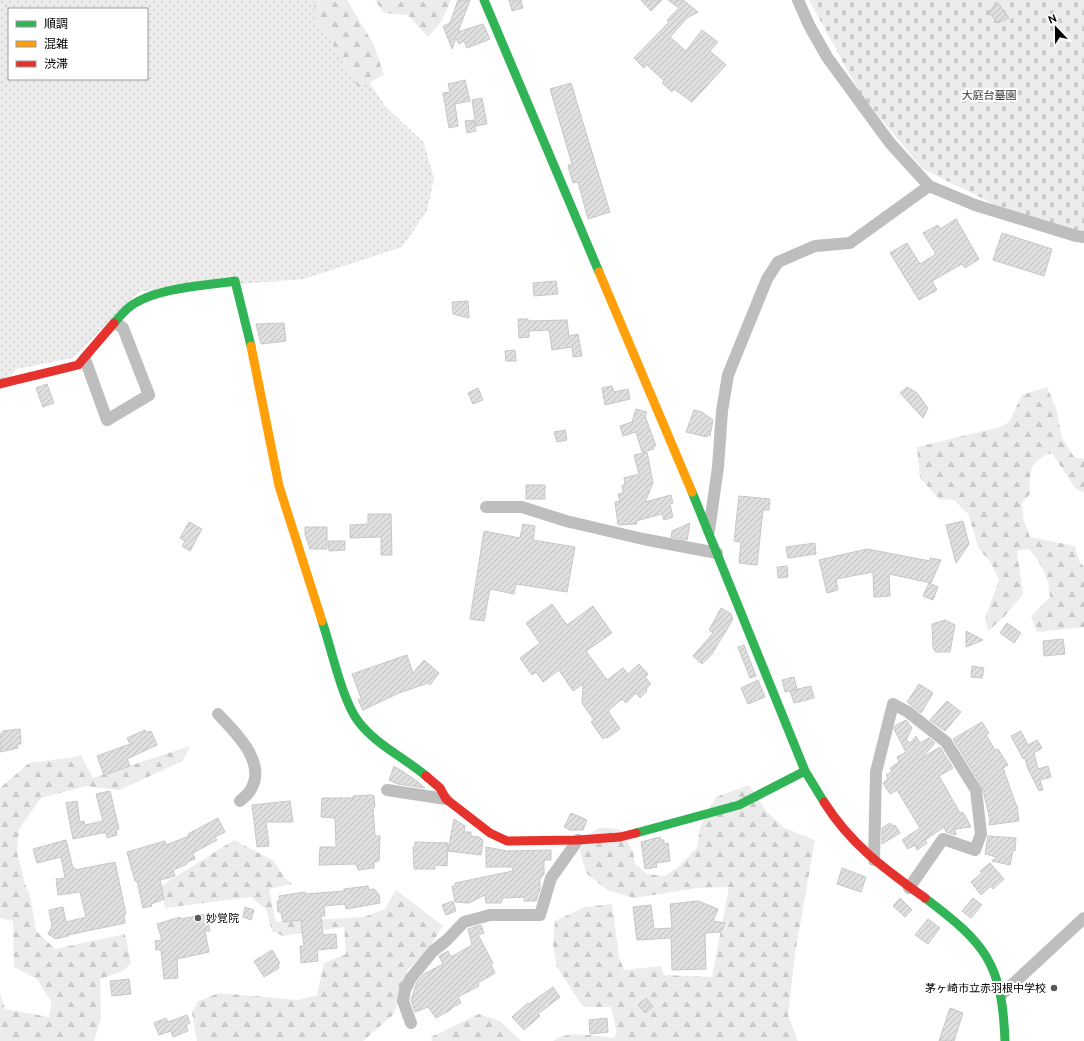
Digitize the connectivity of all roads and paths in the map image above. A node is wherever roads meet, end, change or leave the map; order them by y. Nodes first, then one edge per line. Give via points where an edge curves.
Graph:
1 (484, 0) edge
2 (798, 0) edge
3 (929, 186) junction
4 (1084, 237) edge
5 (116, 323) junction
6 (85, 360) junction
7 (0, 384) edge
8 (486, 507) dead end
9 (708, 532) junction
10 (717, 553) junction
11 (218, 714) dead end
12 (805, 771) junction
13 (387, 790) dead end
14 (446, 799) junction
15 (240, 801) dead end
16 (578, 840) junction
17 (874, 860) junction
18 (909, 888) junction
19 (1084, 918) edge
20 (1003, 993) junction
21 (411, 1023) dead end
22 (1006, 1041) edge

1 - 9 street
2 - 3 street via 827,57 890,143
3 - 4 street via 975,205
3 - 9 street via 850,243 815,246 778,262 767,279 728,375
5 - 6 street
5 - 6 street via 123,328 149,395 108,420
5 - 14 street via 136,302 146,298 235,281 249,335 279,486 349,705 368,732 440,788
6 - 7 street via 78,365
8 - 10 street via 522,507 566,521
9 - 10 street
10 - 12 street
11 - 15 street via 245,744 253,761 256,775 251,790
12 - 16 street via 739,805 620,837
12 - 17 street via 825,807 846,834
13 - 14 street
14 - 16 street via 490,833 508,841
16 - 21 street via 551,878 540,915 490,915 464,922 433,951 411,978 405,990 403,1000
17 - 18 street
17 - 18 street via 876,772 893,704 908,712 946,742 976,790 981,834 975,850 943,839
18 - 20 street via 976,942 992,966
19 - 20 street
20 - 22 street

